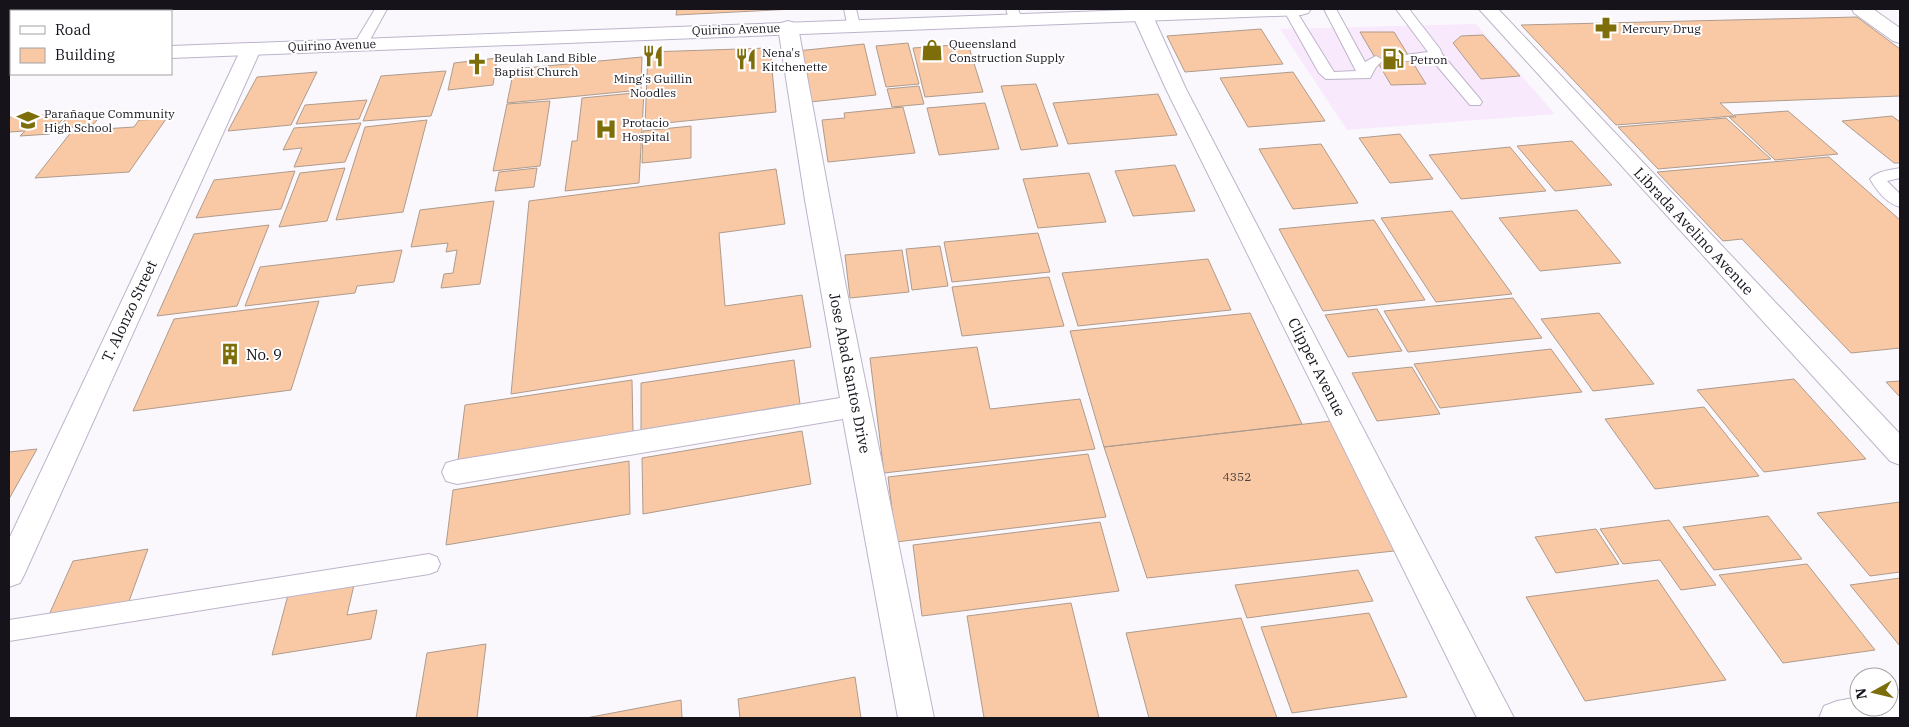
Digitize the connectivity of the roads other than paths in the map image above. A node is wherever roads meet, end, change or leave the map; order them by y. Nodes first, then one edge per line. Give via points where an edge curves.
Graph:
1 (381, 9) edge
2 (1289, 9) edge
3 (1301, 9) edge
4 (1330, 9) edge
5 (1402, 9) edge
6 (1488, 9) edge
7 (1861, 9) edge
8 (1066, 13) edge
9 (1013, 14) edge
10 (1142, 14) junction
11 (851, 17) edge
12 (788, 27) junction
13 (1900, 37) edge
14 (361, 44) junction
15 (251, 49) junction
16 (172, 52) edge
17 (1435, 55) junction
18 (1410, 58) dead end
19 (1376, 60) dead end
20 (1365, 75) junction
21 (1475, 102) dead end
22 (1900, 173) edge
23 (1900, 202) edge
24 (857, 406) junction
25 (1900, 453) edge
26 (457, 472) dead end
27 (429, 564) dead end
28 (9, 573) edge
29 (9, 631) edge
30 (1900, 707) edge
31 (916, 718) edge
32 (1496, 718) edge
33 (1837, 718) edge

1 - 14 lane
2 - 3 street, Quirino Avenue
2 - 10 street, Quirino Avenue
2 - 20 lane via 1326,74
4 - 20 lane
5 - 17 lane
6 - 25 street, Librada Avelino Avenue
7 - 13 street
8 - 9 street, Quirino Avenue
8 - 10 street, Quirino Avenue
9 - 11 street, Quirino Avenue
10 - 32 street, Clipper Avenue via 1176,90
11 - 12 street, Quirino Avenue
12 - 14 street, Quirino Avenue
12 - 24 street, Jose Abad Santos Drive via 837,316
14 - 15 street, Quirino Avenue
15 - 16 street, Quirino Avenue
15 - 28 street, T. Alonzo Street
17 - 18 lane
17 - 21 lane
19 - 20 lane
22 - 23 lane via 1878,179 1884,189
24 - 26 street
24 - 31 street, Jose Abad Santos Drive
27 - 29 lane
30 - 33 street

